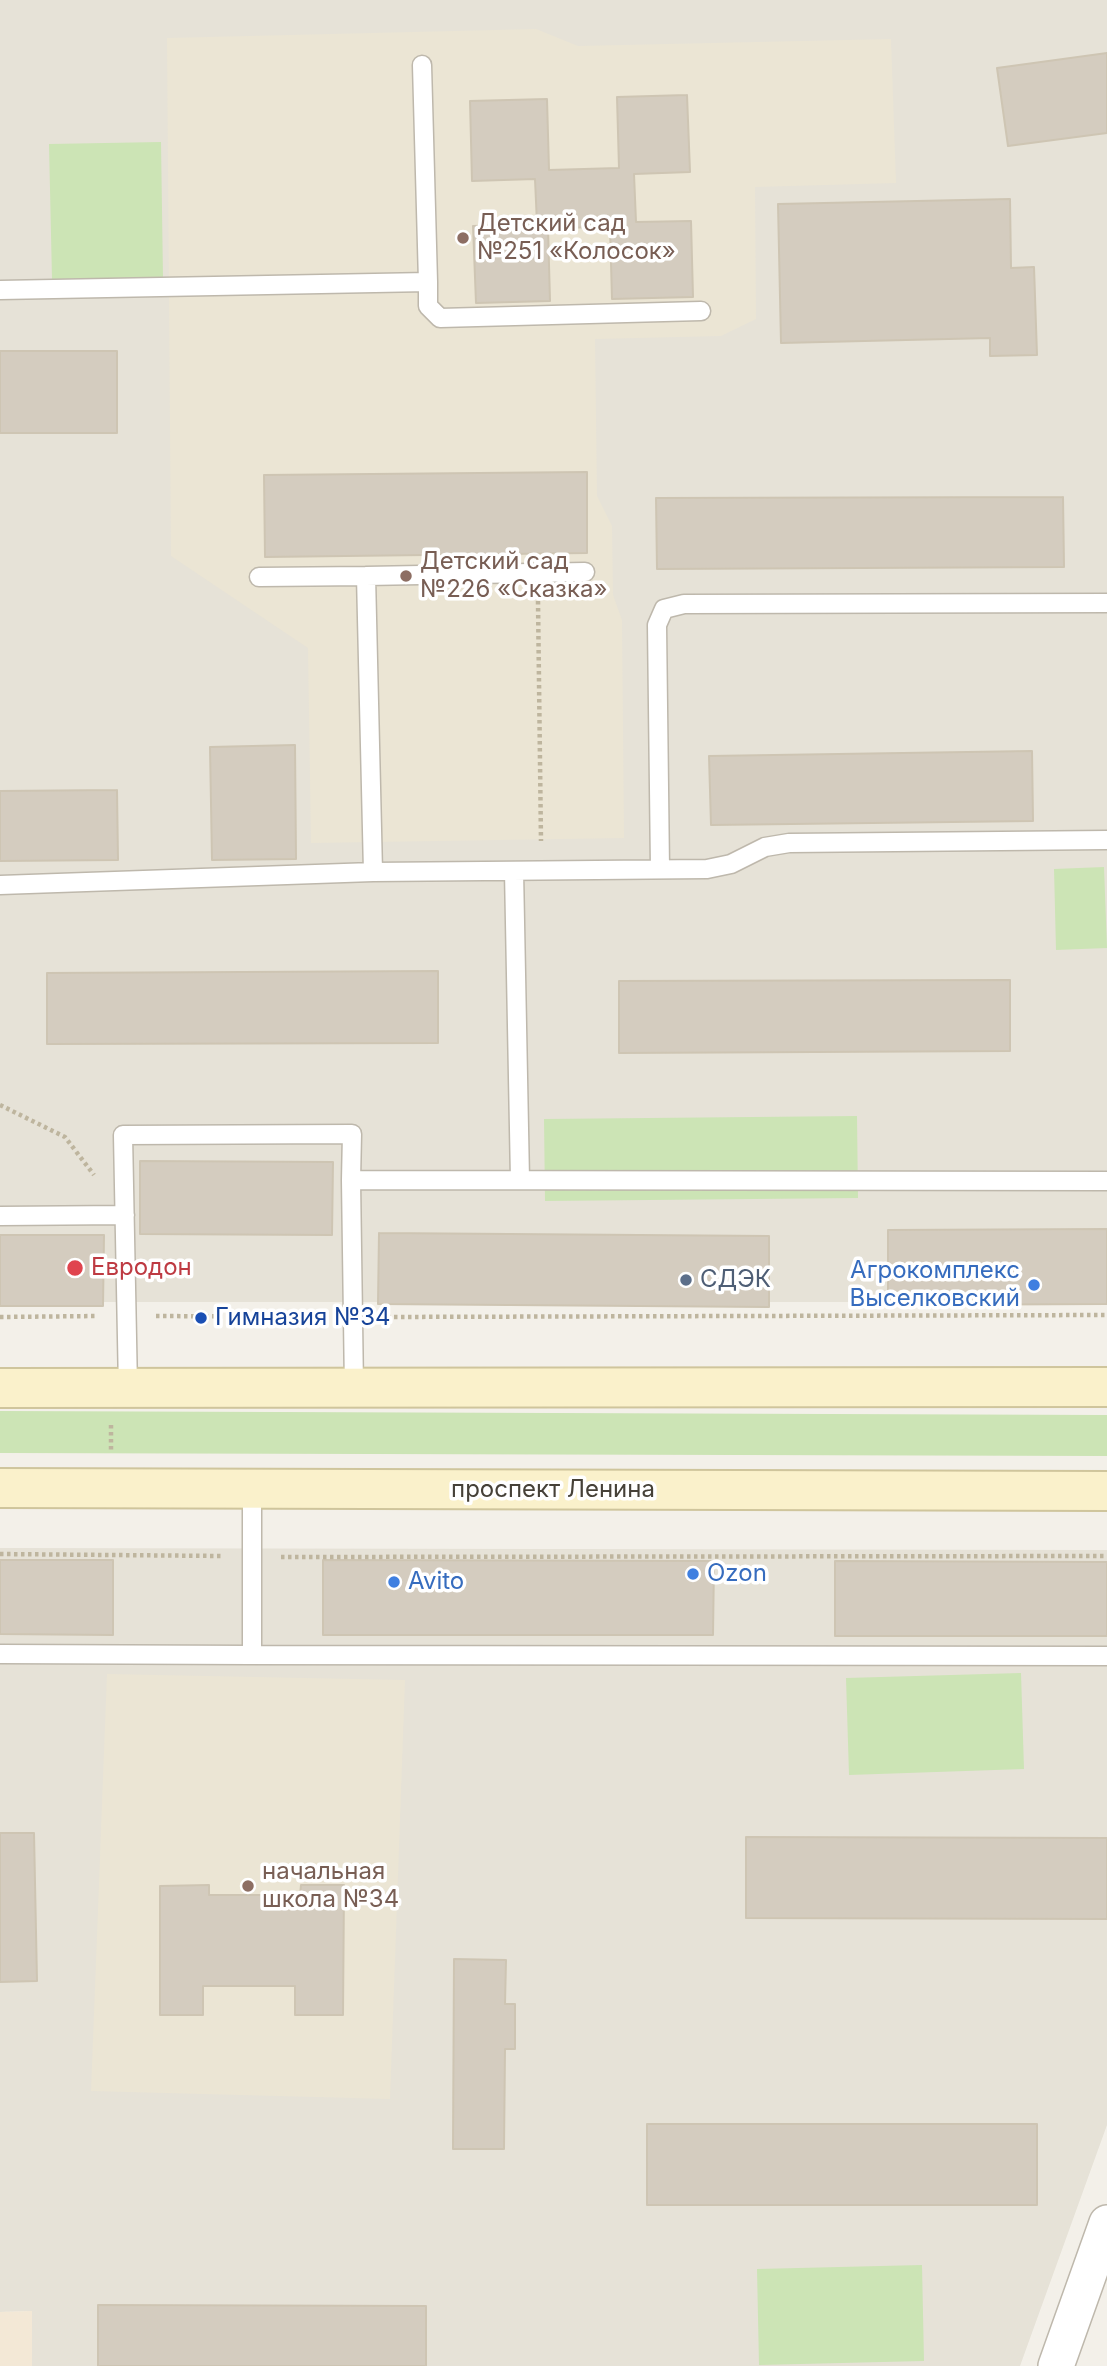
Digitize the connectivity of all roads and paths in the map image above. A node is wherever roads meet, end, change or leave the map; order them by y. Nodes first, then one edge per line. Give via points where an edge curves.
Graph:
1 (422, 65) dead end
2 (428, 282) junction
3 (0, 290) edge
4 (701, 311) dead end
5 (585, 572) dead end
6 (537, 573) junction
7 (366, 576) junction
8 (259, 577) dead end
9 (1107, 603) edge
10 (1107, 840) edge
11 (660, 869) junction
12 (541, 870) junction
13 (514, 871) junction
14 (373, 872) junction
15 (0, 885) edge
16 (0, 1105) edge
17 (351, 1180) junction
18 (520, 1180) junction
19 (1107, 1181) edge
20 (125, 1215) junction
21 (0, 1216) edge
22 (1107, 1315) edge
23 (127, 1316) junction
24 (0, 1317) edge
25 (352, 1317) junction
26 (1107, 1387) edge
27 (0, 1388) edge
28 (120, 1389) junction
29 (354, 1389) junction
30 (0, 1488) edge
31 (111, 1489) junction
32 (252, 1489) junction
33 (1107, 1491) edge
34 (0, 1554) edge
35 (1107, 1556) edge
36 (252, 1557) junction
37 (0, 1654) edge
38 (252, 1655) junction
39 (1107, 1656) edge
40 (1107, 2224) edge
41 (1056, 2366) edge

1 - 2 lane
2 - 3 lane
2 - 4 lane via 428,306 440,318
5 - 6 lane
6 - 7 lane
6 - 12 path
7 - 8 lane
7 - 14 lane
9 - 11 lane via 684,604 664,609 657,625
10 - 11 lane via 789,843 707,869
11 - 12 lane
12 - 13 lane
13 - 14 lane
13 - 18 lane
14 - 15 lane
16 - 20 path via 65,1137
17 - 18 lane
17 - 20 lane via 352,1135 123,1135
17 - 25 lane
18 - 19 lane
20 - 21 lane
20 - 23 lane
22 - 25 path
23 - 24 path
23 - 25 path
23 - 28 lane
25 - 29 lane
26 - 29 main road
27 - 28 main road
28 - 29 main road
28 - 31 path
30 - 31 main road, проспект Ленина
31 - 32 main road, проспект Ленина
32 - 33 main road, проспект Ленина
32 - 36 lane
34 - 36 path
35 - 36 path
36 - 38 lane
37 - 38 lane
38 - 39 lane
40 - 41 street

